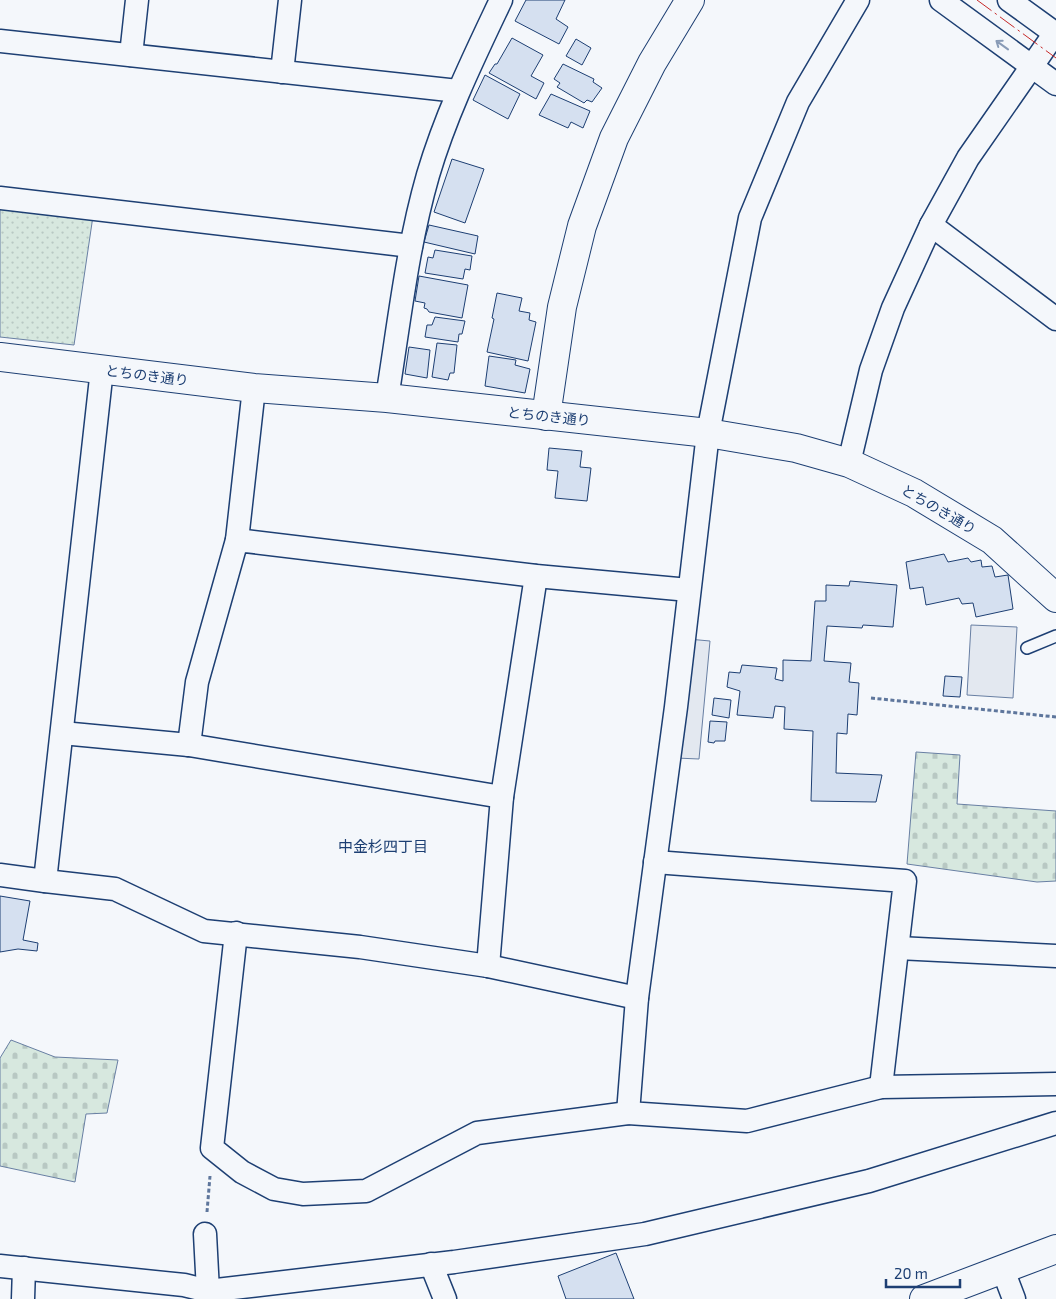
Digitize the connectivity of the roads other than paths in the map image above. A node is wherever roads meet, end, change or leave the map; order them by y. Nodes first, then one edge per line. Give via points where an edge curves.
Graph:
1 (137, 0) edge
2 (290, 0) edge
3 (501, 0) edge
4 (690, 0) edge
5 (858, 0) edge
6 (941, 0) edge
7 (1009, 0) edge
8 (1055, 33) edge
9 (0, 41) edge
10 (131, 55) junction
11 (1031, 66) junction
12 (282, 72) junction
13 (1056, 84) edge
14 (458, 92) junction
15 (0, 198) edge
16 (931, 225) junction
17 (411, 246) junction
18 (1056, 319) edge
19 (0, 357) edge
20 (102, 369) junction
21 (254, 388) junction
22 (387, 398) junction
23 (546, 416) junction
24 (708, 433) junction
25 (849, 463) junction
26 (237, 540) junction
27 (536, 576) junction
28 (689, 590) junction
29 (1056, 598) edge
30 (1056, 636) edge
31 (1027, 648) dead end
32 (62, 733) junction
33 (188, 746) junction
34 (502, 797) junction
35 (655, 862) junction
36 (0, 876) edge
37 (46, 881) junction
38 (236, 933) junction
39 (898, 948) junction
40 (1056, 956) edge
41 (488, 966) junction
42 (637, 998) junction
43 (1056, 1084) edge
44 (881, 1087) junction
45 (628, 1113) junction
46 (1056, 1123) edge
47 (205, 1234) road end
48 (1056, 1249) edge
49 (432, 1264) junction
50 (0, 1266) edge
51 (24, 1268) junction
52 (1002, 1270) junction
53 (209, 1295) edge
54 (23, 1299) edge
55 (445, 1299) edge
56 (924, 1299) edge
57 (1014, 1299) edge

1 - 10 street
2 - 12 street
3 - 14 street
4 - 23 street via 652,63 614,138 582,226 562,307
5 - 24 street via 798,102 750,218
11 -> 6 street
7 - 8 street
8 - 11 street
9 - 10 street
10 - 12 street
11 - 13 street
11 - 16 street via 968,158
12 - 14 street
14 - 17 street via 428,174
15 - 17 street
16 - 18 street
16 - 25 street via 893,308 871,370
17 - 22 street
19 - 20 street, とちのき通り
20 - 21 street, とちのき通り
20 - 32 street
21 - 22 street, とちのき通り
21 - 26 street
22 - 23 street, とちのき通り
23 - 24 street, とちのき通り
24 - 25 street, とちのき通り via 796,448
24 - 28 street
25 - 29 street, とちのき通り via 914,493 992,540
26 - 27 street
26 - 33 street via 197,682
27 - 28 street
27 - 34 street
28 - 35 street
30 - 31 lane
32 - 33 street
32 - 37 street
33 - 34 street
34 - 41 street
35 - 39 street via 905,881
35 - 42 street
36 - 37 street
37 - 38 street via 115,889 204,931
38 - 41 street
38 - 45 street via 212,1148 242,1172 274,1189 303,1194 366,1191 477,1133
39 - 40 street
39 - 44 street
41 - 42 street
42 - 45 street
43 - 44 street
44 - 45 street via 747,1121
46 - 49 street via 869,1181 645,1234
47 - 53 street
48 - 52 street
49 - 53 street
49 - 55 street
50 - 51 street
51 - 53 street via 184,1284
51 - 54 street
52 - 56 street
52 - 57 street

